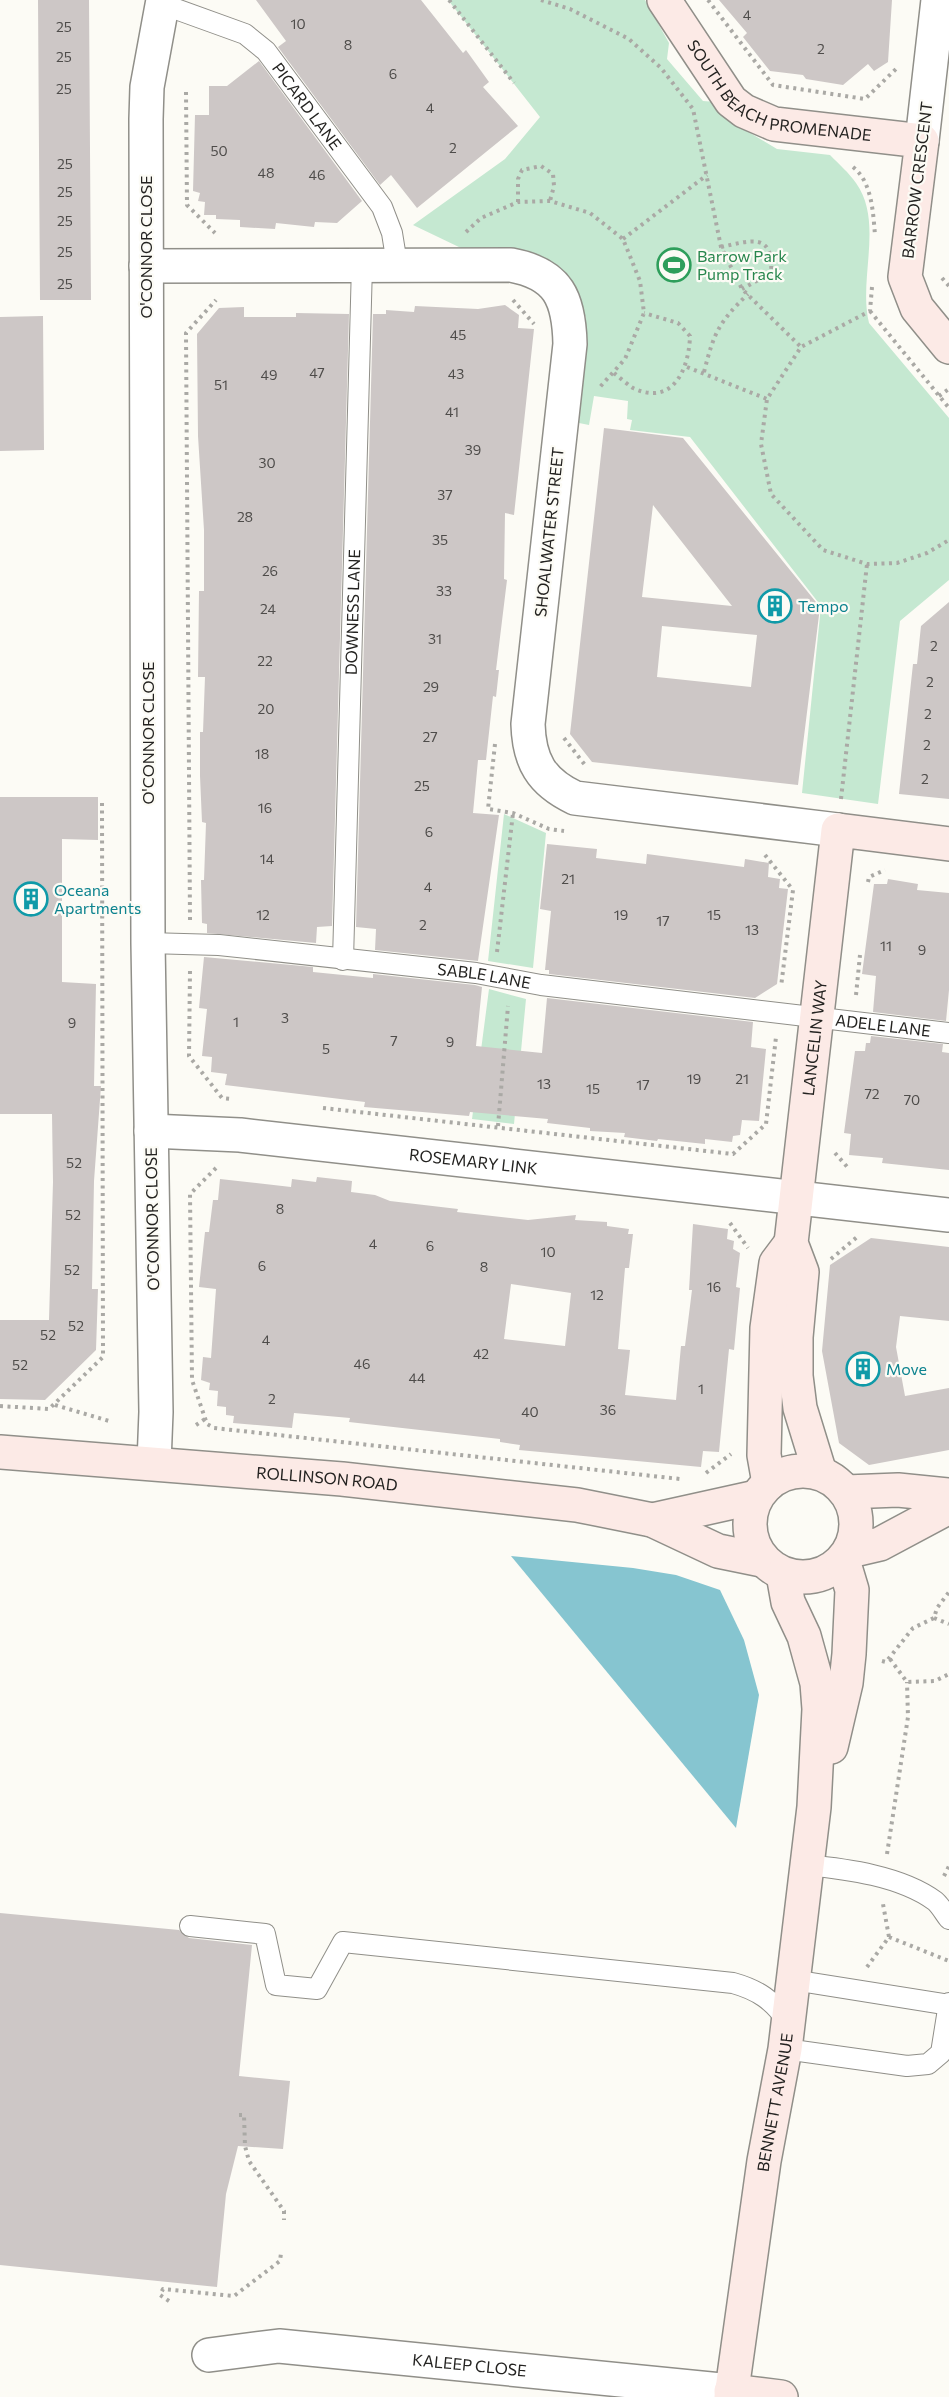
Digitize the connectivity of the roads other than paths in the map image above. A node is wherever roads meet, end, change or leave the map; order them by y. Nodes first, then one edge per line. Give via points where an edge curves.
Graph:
1 (664, 0) edge
2 (938, 0) edge
3 (163, 2) edge
4 (922, 141) junction
5 (397, 264) junction
6 (362, 265) junction
7 (146, 266) junction
8 (949, 347) edge
9 (839, 818) junction
10 (949, 844) edge
11 (148, 943) junction
12 (343, 960) junction
13 (817, 1018) junction
14 (949, 1033) edge
15 (151, 1131) junction
16 (796, 1199) junction
17 (949, 1215) edge
18 (791, 1243) junction
19 (0, 1452) edge
20 (154, 1463) junction
21 (820, 1473) junction
22 (762, 1490) junction
23 (846, 1492) junction
24 (949, 1495) edge
25 (949, 1507) edge
26 (652, 1520) junction
27 (847, 1555) junction
28 (773, 1567) junction
29 (814, 1807) junction
30 (806, 1865) junction
31 (949, 1919) edge
32 (190, 1926) dead end
33 (793, 1980) junction
34 (949, 2004) edge
35 (786, 2036) junction
36 (209, 2355) dead end
37 (731, 2394) edge
38 (781, 2397) edge

1 - 4 street, SOUTH BEACH PROMENADE via 731,101 744,111 774,124
2 - 4 street, BARROW CRESCENT
3 - 5 lane, PICARD LANE via 245,34 266,51 382,207 392,233
3 - 7 street, O'CONNOR CLOSE via 147,87
4 - 8 street, BARROW CRESCENT via 906,277 917,308
5 - 6 street, SHOALWATER STREET
5 - 9 street, SHOALWATER STREET via 524,267 550,280 567,304 570,344 528,724 538,771 548,783 575,798
6 - 7 street, SHOALWATER STREET
6 - 12 lane, DOWNESS LANE
7 - 11 street, O'CONNOR CLOSE
9 - 10 street, SHOALWATER STREET
9 - 13 street, LANCELIN WAY
11 - 12 lane, SABLE LANE via 219,945
11 - 15 street, O'CONNOR CLOSE
12 - 13 lane, SABLE LANE via 476,973 541,985
13 - 14 lane, ADELE LANE
13 - 16 street, LANCELIN WAY
15 - 16 street, ROSEMARY LINK via 240,1136
15 - 20 street, O'CONNOR CLOSE
16 - 17 street, ROSEMARY LINK
16 - 18 street, LANCELIN WAY
18 - 21 street, LANCELIN WAY via 802,1272 795,1337 796,1376 802,1416
18 - 22 street, LANCELIN WAY via 776,1263 766,1328
19 - 20 street, ROLLINSON ROAD
20 - 26 street, ROLLINSON ROAD via 577,1505
21 - 22 street via 784,1474
21 - 23 street
22 - 26 street, ROLLINSON ROAD
22 - 28 street via 750,1512 749,1529 753,1545
23 - 24 street via 898,1490
23 - 27 street via 857,1521
25 - 27 street via 880,1544
26 - 28 street, ROLLINSON ROAD via 718,1551
27 - 28 street via 816,1577 799,1578
27 - 29 street, BENNETT AVENUE via 852,1590 846,1683
28 - 29 street, BENNETT AVENUE via 804,1636 817,1683
29 - 30 street, BENNETT AVENUE
30 - 31 lane via 850,1869 883,1878 935,1902
30 - 33 street, BENNETT AVENUE
32 - 35 lane via 265,1934 276,1985 317,1989 343,1942 733,1983 776,2004
33 - 34 lane
33 - 35 street, BENNETT AVENUE
34 - 35 lane via 941,2053 928,2064 908,2066
35 - 37 street, BENNETT AVENUE
36 - 37 street, KALEEP CLOSE via 279,2346
37 - 38 street

